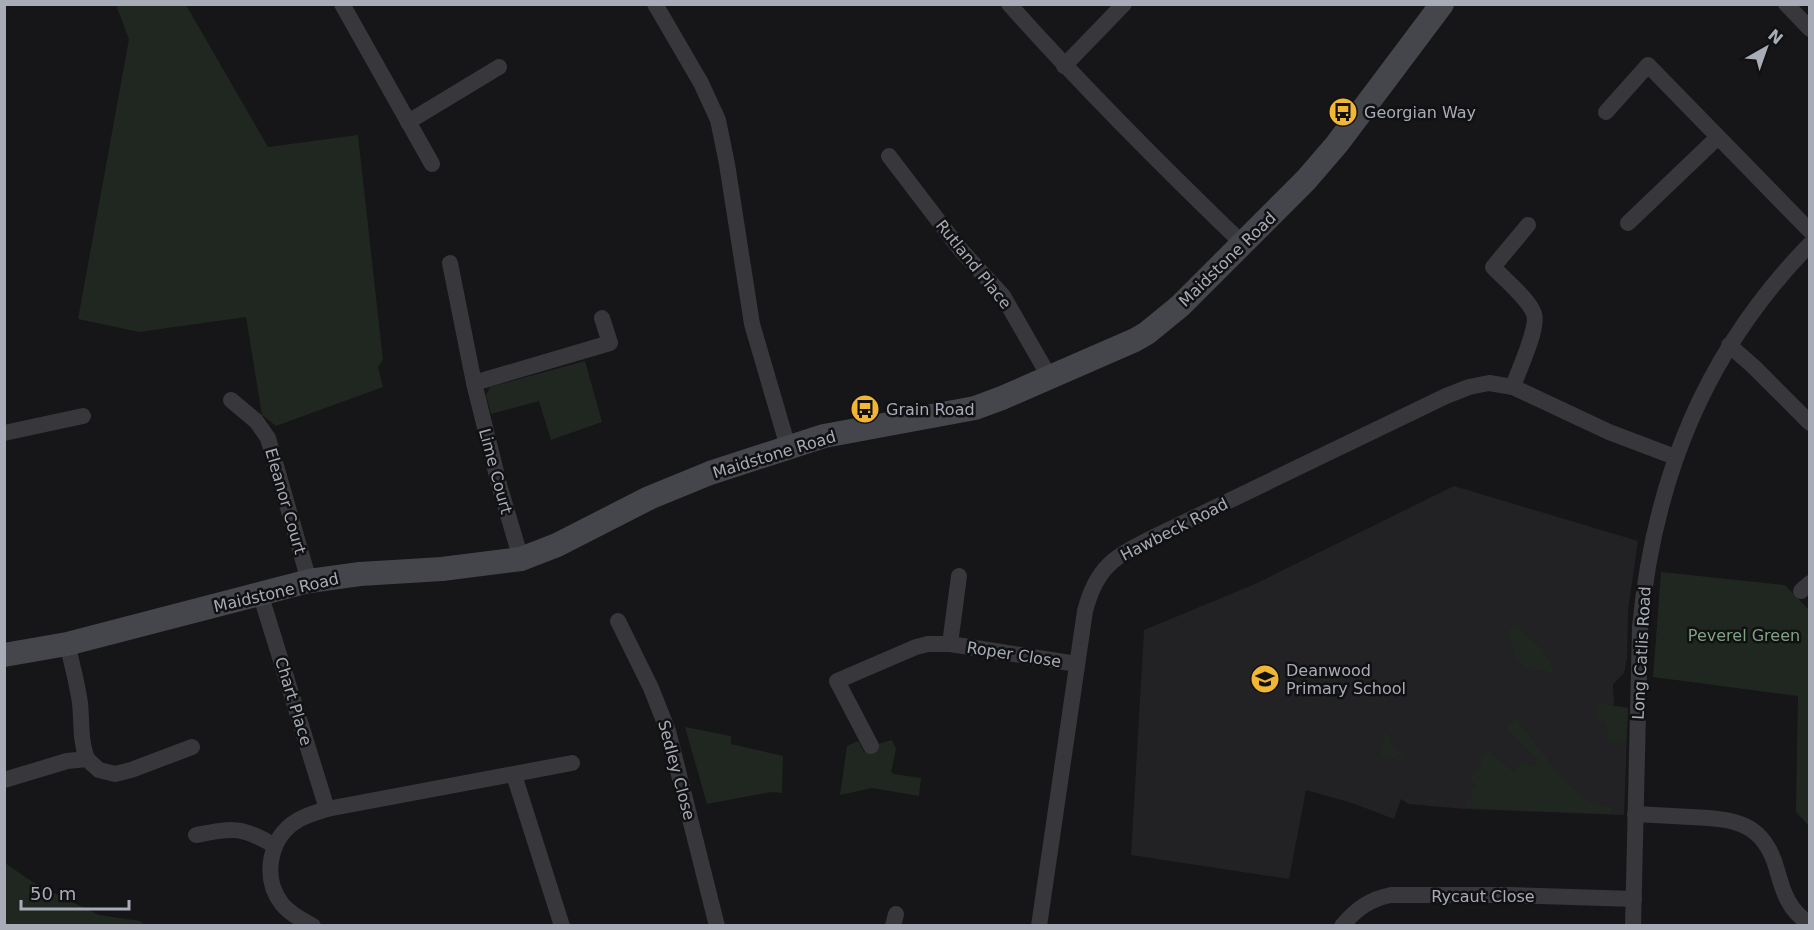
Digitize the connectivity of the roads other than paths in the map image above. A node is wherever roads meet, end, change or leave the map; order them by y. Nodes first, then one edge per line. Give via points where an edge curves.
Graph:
1 (342, 4) edge
2 (655, 4) edge
3 (1009, 4) edge
4 (1125, 4) edge
5 (1442, 4) edge
6 (1786, 4) edge
7 (1809, 29) edge
8 (1064, 66) junction
9 (499, 67) dead end
10 (1606, 112) dead end
11 (408, 122) junction
12 (1718, 137) junction
13 (889, 156) dead end
14 (432, 164) dead end
15 (1628, 223) dead end
16 (1528, 225) dead end
17 (1809, 231) edge
18 (1244, 244) junction
19 (1809, 244) edge
20 (450, 263) dead end
21 (602, 318) dead end
22 (1729, 345) junction
23 (1050, 378) junction
24 (474, 383) junction
25 (1513, 387) junction
26 (231, 400) dead end
27 (83, 416) dead end
28 (1809, 423) edge
29 (4, 433) edge
30 (788, 447) junction
31 (1675, 458) junction
32 (520, 559) junction
33 (959, 576) dead end
34 (309, 581) junction
35 (260, 593) junction
36 (618, 621) dead end
37 (67, 644) junction
38 (950, 644) junction
39 (4, 655) edge
40 (1077, 664) junction
41 (871, 746) dead end
42 (192, 747) dead end
43 (87, 759) junction
44 (572, 763) dead end
45 (514, 775) junction
46 (4, 780) edge
47 (327, 809) junction
48 (1635, 814) junction
49 (196, 835) dead end
50 (275, 846) junction
51 (1634, 899) junction
52 (1809, 924) edge
53 (313, 926) edge
54 (562, 926) edge
55 (717, 926) edge
56 (1039, 926) edge
57 (1342, 926) edge
58 (1633, 926) edge

1 - 11 street
2 - 30 street via 718,120 752,324
3 - 8 street
4 - 8 street
5 - 18 street, Maidstone Road via 1321,163
6 - 7 street
8 - 18 street
9 - 11 street
10 - 12 street via 1648,65
11 - 14 street
12 - 15 street
12 - 17 street
13 - 23 street, Rutland Place via 960,249 1003,296
16 - 25 street via 1493,267 1534,313 1532,334
18 - 23 street, Maidstone Road via 1146,333
19 - 22 street, Long Catlis Road via 1764,295
20 - 24 street, Lime Court
21 - 24 street via 610,343
22 - 28 street
22 - 31 street, Long Catlis Road via 1697,405
23 - 30 street, Maidstone Road via 975,408 824,436
24 - 32 street, Lime Court
25 - 31 street, Hawbeck Road
25 - 40 street, Hawbeck Road via 1489,382 1446,396 1118,556 1100,574 1090,594
26 - 34 street, Eleanor Court via 256,421 268,438
27 - 29 street
30 - 32 street, Maidstone Road via 670,488 565,542
31 - 48 street, Long Catlis Road via 1644,581
32 - 34 street, Maidstone Road
33 - 38 street, Roper Close
34 - 35 street, Maidstone Road
35 - 37 street, Maidstone Road
35 - 47 street, Chart Place
36 - 55 street, Sedley Close via 668,731
37 - 39 street, Maidstone Road
37 - 43 street
38 - 40 street, Roper Close
38 - 41 street, Roper Close via 916,647 837,681
40 - 56 street, Hawbeck Road
42 - 43 street via 115,774 99,770
43 - 46 street
44 - 45 street
45 - 47 street
45 - 54 street
47 - 50 street via 292,823
48 - 51 street, Long Catlis Road
48 - 52 street via 1725,819 1747,826 1768,847 1784,896
49 - 50 street via 243,830
50 - 53 street via 271,873 277,895 291,913
51 - 57 street, Rycaut Close via 1390,895 1369,901
51 - 58 street, Long Catlis Road

